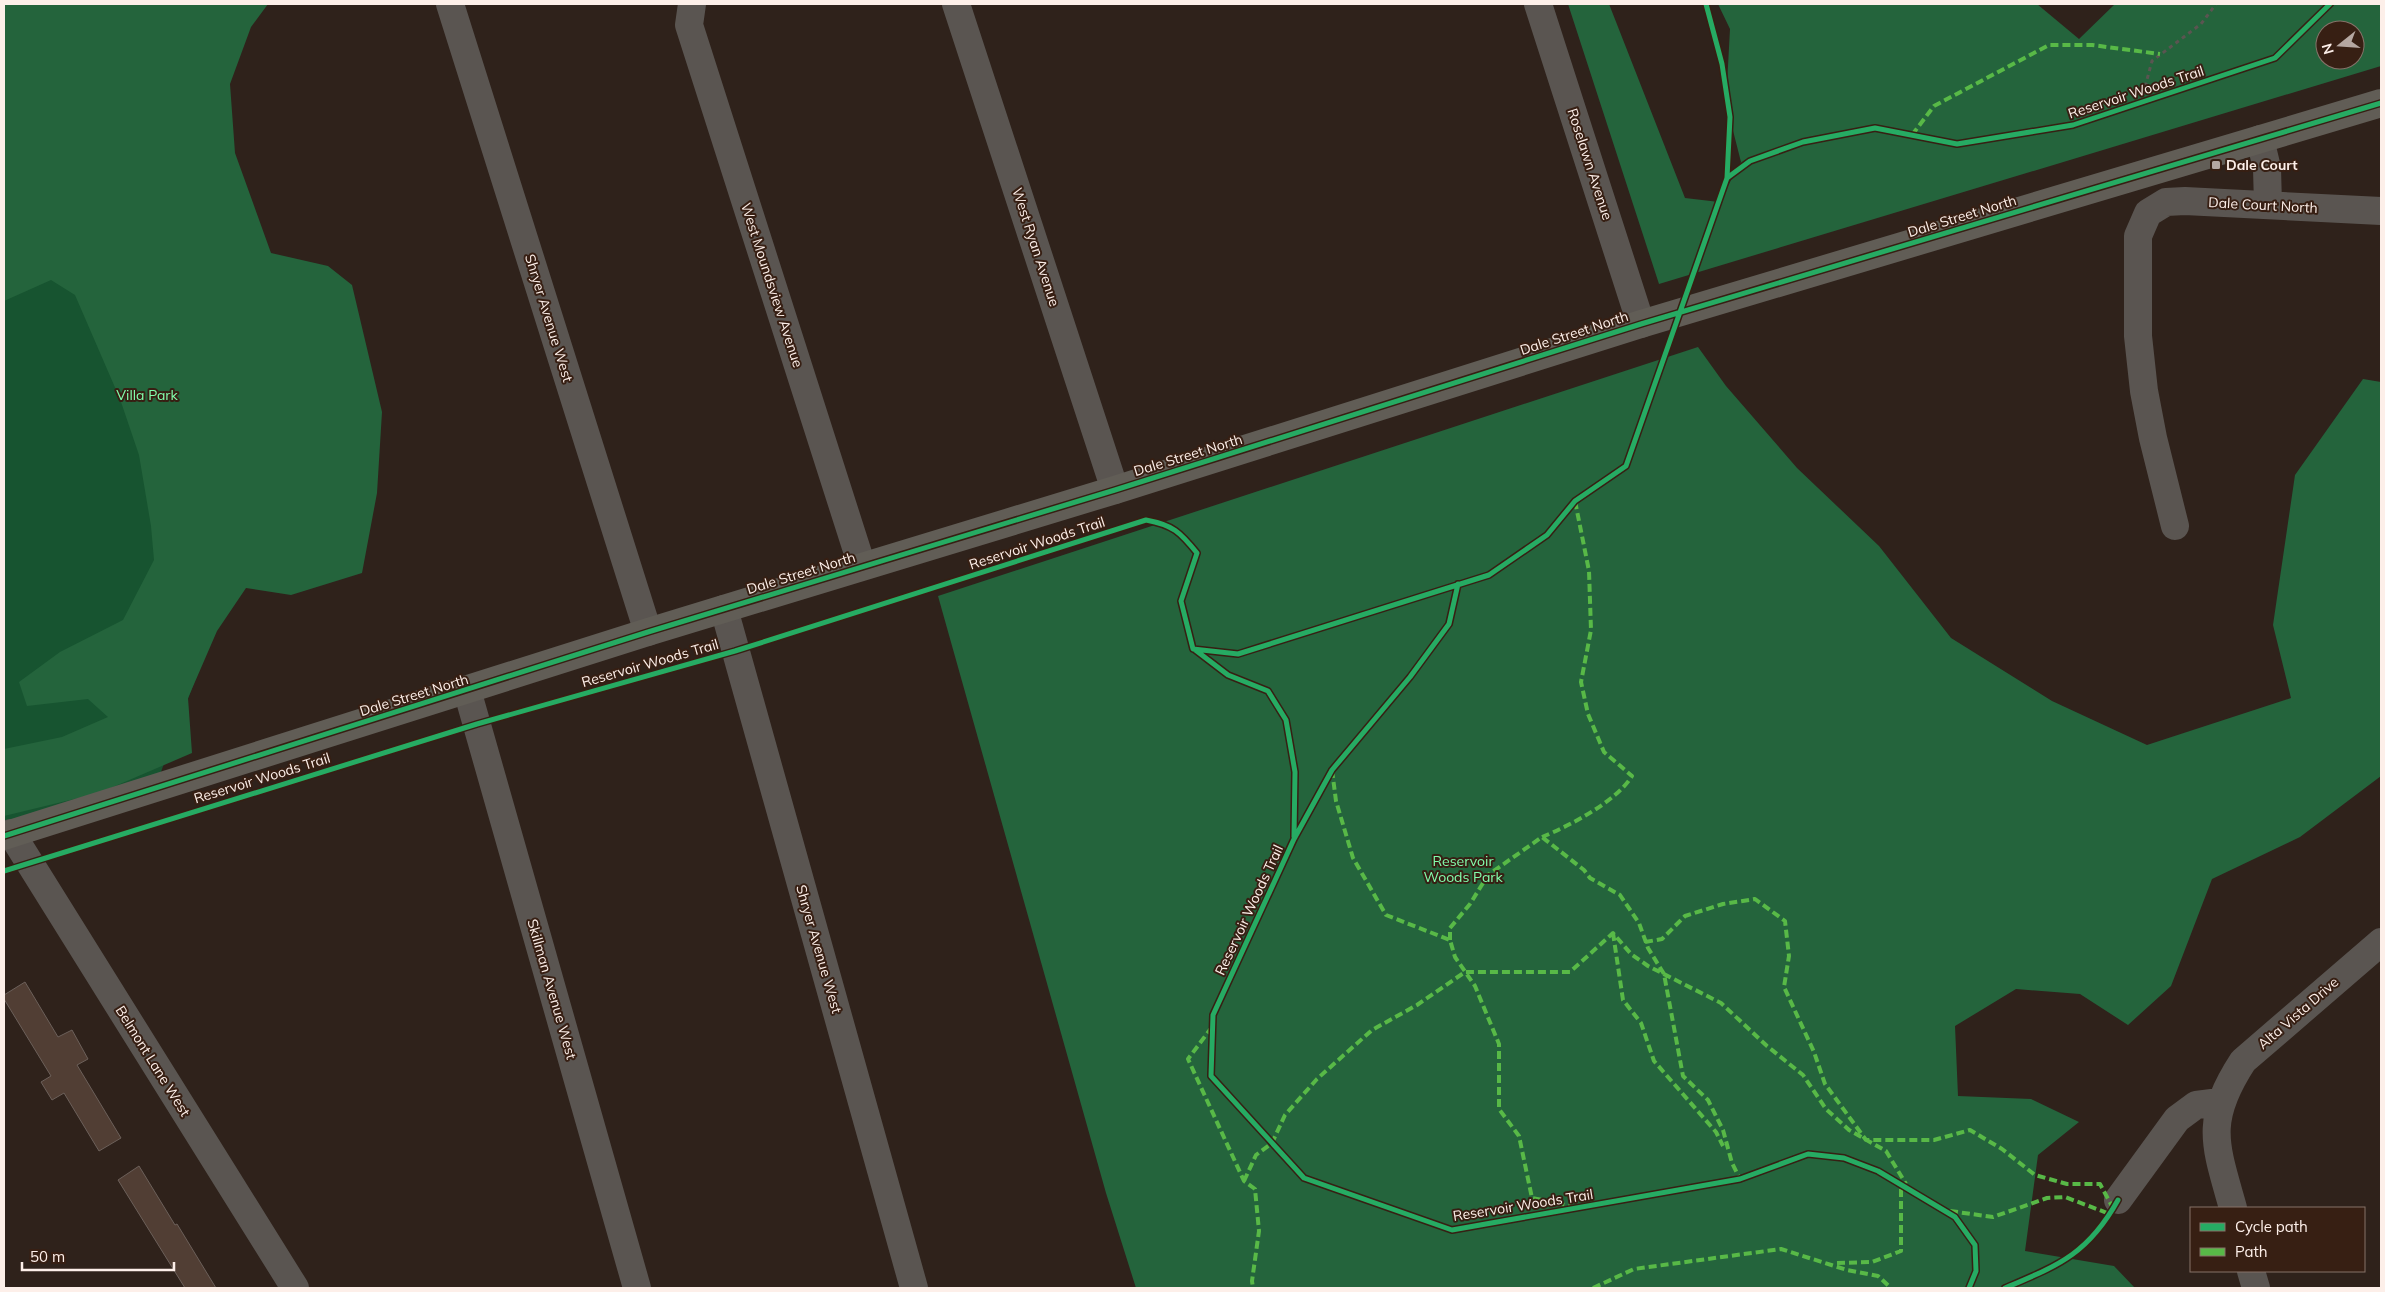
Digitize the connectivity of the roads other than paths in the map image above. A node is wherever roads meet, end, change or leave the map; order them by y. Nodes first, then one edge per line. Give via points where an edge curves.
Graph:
1 (450, 4) edge
2 (692, 4) edge
3 (956, 4) edge
4 (1538, 4) edge
5 (2381, 103) edge
6 (2260, 139) junction
7 (2268, 205) junction
8 (2381, 211) edge
9 (1641, 324) junction
10 (1115, 490) junction
11 (2175, 526) dead end
12 (862, 566) junction
13 (724, 609) junction
14 (648, 632) junction
15 (467, 690) junction
16 (8, 835) edge
17 (2381, 942) edge
18 (2222, 1097) junction
19 (2118, 1200) dead end
20 (2233, 1207) edge
21 (2251, 1272) edge
22 (295, 1288) edge
23 (637, 1288) edge
24 (914, 1288) edge
25 (2256, 1288) edge

1 - 14 street, Shryer Avenue West
2 - 12 street, West Moundsview Avenue via 689,25
3 - 10 street, West Ryan Avenue
4 - 9 street, Roselawn Avenue
5 - 6 main road, Dale Street North
6 - 7 street via 2267,168
6 - 9 main road, Dale Street North
7 - 8 street, Dale Court North
7 - 11 street, Dale Court North via 2166,202 2148,213 2138,236 2138,336 2144,391
9 - 10 main road, Dale Street North
10 - 12 main road, Dale Street North
12 - 13 main road, Dale Street North
13 - 14 main road, Dale Street North
13 - 24 street, Shryer Avenue West
14 - 15 main road, Dale Street North
15 - 16 main road, Dale Street North
15 - 23 street, Skillman Avenue West
16 - 22 street, Belmont Lane West
17 - 18 street, Alta Vista Drive via 2243,1061
18 - 19 street via 2196,1105 2178,1119
18 - 20 street via 2216,1128 2218,1154
21 - 25 street

